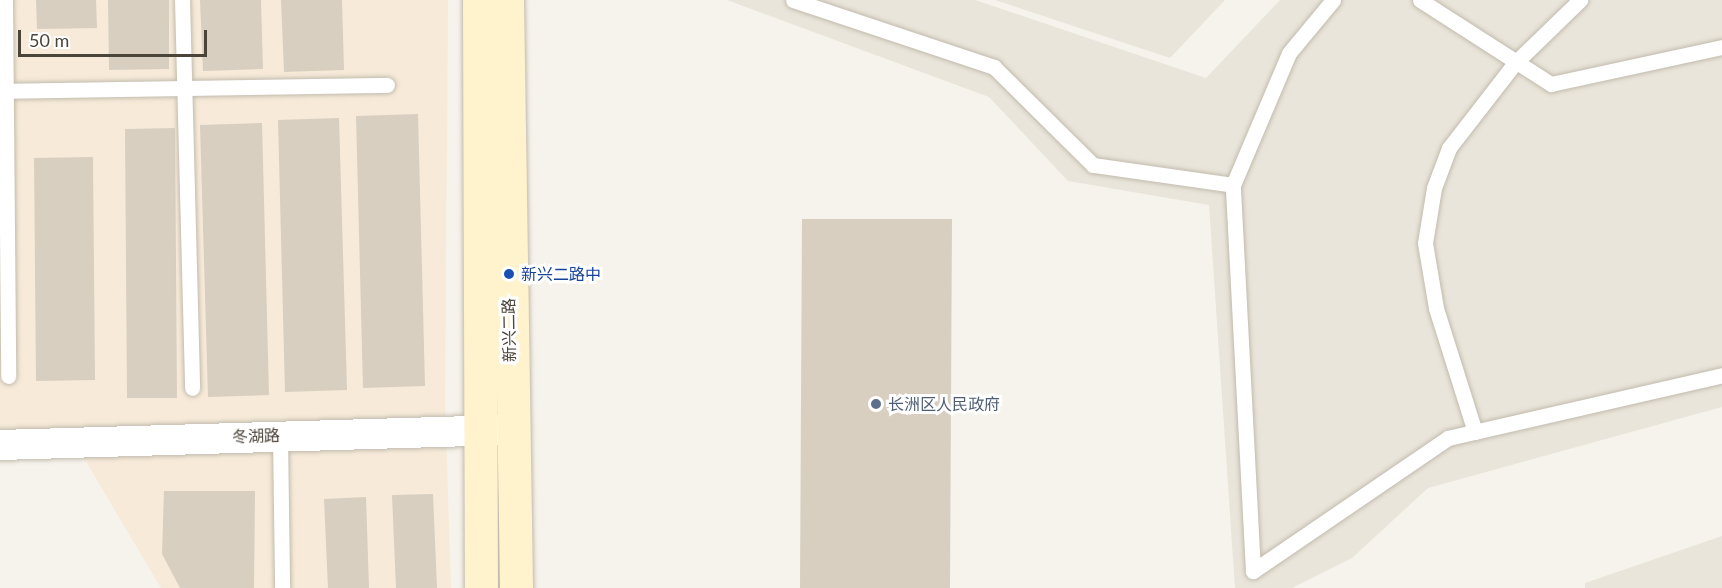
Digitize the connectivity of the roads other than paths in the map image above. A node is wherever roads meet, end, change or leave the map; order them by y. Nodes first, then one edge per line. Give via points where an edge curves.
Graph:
1 (5, 0) edge
2 (182, 0) edge
3 (479, 0) edge
4 (507, 0) edge
5 (793, 0) edge
6 (1333, 0) edge
7 (1420, 0) edge
8 (1580, 0) edge
9 (1722, 47) edge
10 (1515, 63) junction
11 (387, 85) dead end
12 (184, 88) junction
13 (3, 91) edge
14 (1233, 185) junction
15 (1722, 375) edge
16 (8, 376) dead end
17 (192, 388) dead end
18 (478, 429) junction
19 (512, 430) junction
20 (1475, 432) junction
21 (280, 436) junction
22 (0, 445) edge
23 (282, 588) edge
24 (481, 588) edge
25 (516, 588) edge

1 - 13 lane
2 - 12 lane
3 - 18 main road, 新兴二路
4 - 19 main road, 新兴二路
5 - 14 lane via 994,67 1093,165
6 - 14 lane via 1288,53
7 - 10 lane
8 - 10 lane
9 - 10 lane via 1551,84
10 - 20 lane via 1449,148 1434,188 1425,243 1436,308
11 - 12 lane
12 - 13 lane
12 - 17 lane
13 - 16 lane
14 - 20 lane via 1254,571 1449,438
15 - 20 lane
18 - 19 street, 冬湖路
18 - 21 street, 冬湖路
18 - 24 main road, 新兴二路
19 - 25 main road, 新兴二路
21 - 22 street, 冬湖路
21 - 23 lane

